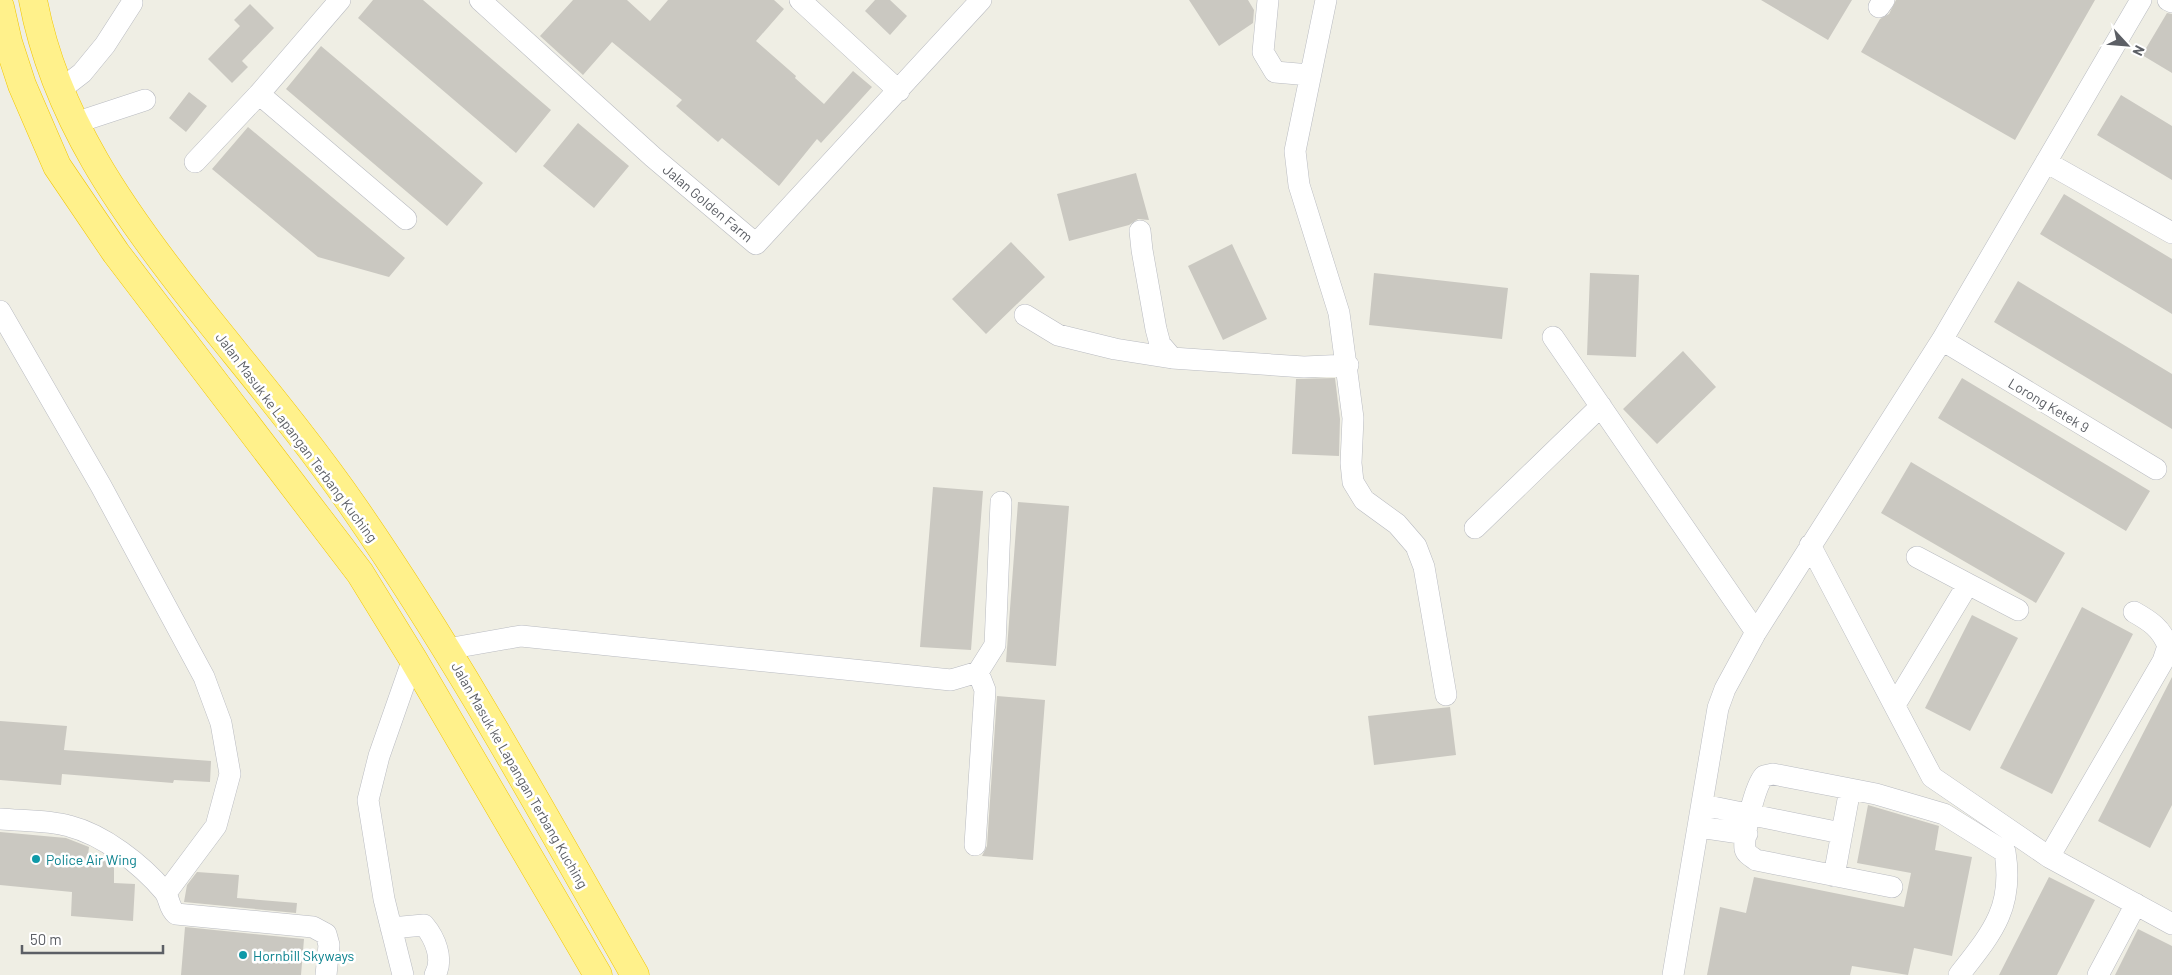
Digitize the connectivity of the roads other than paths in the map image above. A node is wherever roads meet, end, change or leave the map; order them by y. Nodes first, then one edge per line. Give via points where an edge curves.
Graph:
1 (33, 0) edge
2 (340, 0) edge
3 (480, 0) edge
4 (800, 0) edge
5 (981, 0) edge
6 (1268, 0) edge
7 (1326, 0) edge
8 (2141, 0) edge
9 (2168, 0) edge
10 (2172, 2) edge
11 (132, 3) dead end
12 (0, 7) edge
13 (1310, 75) junction
14 (60, 90) junction
15 (899, 91) junction
16 (259, 94) junction
17 (145, 100) dead end
18 (75, 123) junction
19 (195, 162) dead end
20 (2046, 162) junction
21 (406, 219) dead end
22 (1140, 231) dead end
23 (2172, 233) edge
24 (0, 311) edge
25 (1026, 315) dead end
26 (1553, 337) dead end
27 (1942, 340) junction
28 (1172, 358) junction
29 (1348, 365) junction
30 (1600, 406) junction
31 (2156, 469) dead end
32 (1001, 502) dead end
33 (1475, 528) dead end
34 (1810, 545) junction
35 (1917, 557) dead end
36 (1968, 584) junction
37 (2018, 610) dead end
38 (2134, 612) dead end
39 (1756, 632) junction
40 (447, 649) junction
41 (413, 658) junction
42 (978, 672) junction
43 (1446, 695) dead end
44 (1896, 703) junction
45 (1850, 789) junction
46 (1703, 805) junction
47 (0, 820) edge
48 (1749, 824) junction
49 (1699, 827) junction
50 (1841, 833) junction
51 (975, 845) dead end
52 (2050, 857) junction
53 (1834, 876) junction
54 (1892, 887) dead end
55 (166, 893) junction
56 (2136, 904) junction
57 (2172, 924) edge
58 (391, 928) junction
59 (326, 975) edge
60 (403, 975) edge
61 (435, 975) edge
62 (598, 975) edge
63 (635, 975) edge
64 (1673, 975) edge
65 (1959, 975) edge
66 (2098, 975) edge

1 - 14 highway, Jalan Masuk ke Lapangan Terbang Kuching via 44,47
2 - 16 street
3 - 15 street, Jalan Golden Farm via 653,157 756,244
4 - 15 street
5 - 15 street, Jalan Golden Farm
6 - 13 street via 1263,52 1276,72
7 - 13 street
8 - 20 street
9 - 10 street
11 - 14 street via 82,73
12 - 41 highway via 22,85 57,166 116,253 360,573
13 - 29 street via 1295,151 1299,185 1339,313
14 - 18 highway, Jalan Masuk ke Lapangan Terbang Kuching
16 - 19 street
16 - 21 street
17 - 18 street
18 - 40 highway, Jalan Masuk ke Lapangan Terbang Kuching via 100,171 143,237 353,507
20 - 23 street
20 - 27 street
22 - 28 street via 1160,344
24 - 55 street via 199,668 221,722 230,774 216,826
25 - 28 street via 1058,335
26 - 30 street
27 - 31 street, Lorong Ketek 9
27 - 34 street
28 - 29 street via 1304,367
29 - 43 street via 1353,418 1353,482 1364,500 1397,524 1416,546 1424,567
30 - 33 street
30 - 39 street
32 - 42 street via 995,645
34 - 39 street
34 - 44 street
35 - 36 street
36 - 37 street
36 - 44 street
38 - 52 street via 2163,633 2168,646 2163,661
39 - 46 street via 1718,708
40 - 42 street via 521,636 951,680
40 - 63 highway, Jalan Masuk ke Lapangan Terbang Kuching
41 - 58 street via 378,756 368,800
41 - 62 highway
42 - 51 street via 985,690
44 - 52 street via 1932,777
45 - 48 street via 1773,774 1764,776 1757,783
45 - 50 street
45 - 65 street via 1944,814 2006,852 2009,874 2005,906 1988,939
46 - 48 street
46 - 49 street
47 - 55 street via 70,826 110,844 136,863
48 - 49 street
48 - 50 street
48 - 53 street via 1745,849 1756,860
49 - 64 street
50 - 53 street
52 - 56 street
53 - 54 street
55 - 59 street via 170,908 176,914 312,927 326,934 329,945
56 - 57 street
56 - 66 street
58 - 60 street
58 - 61 street via 424,924 433,935 438,954

